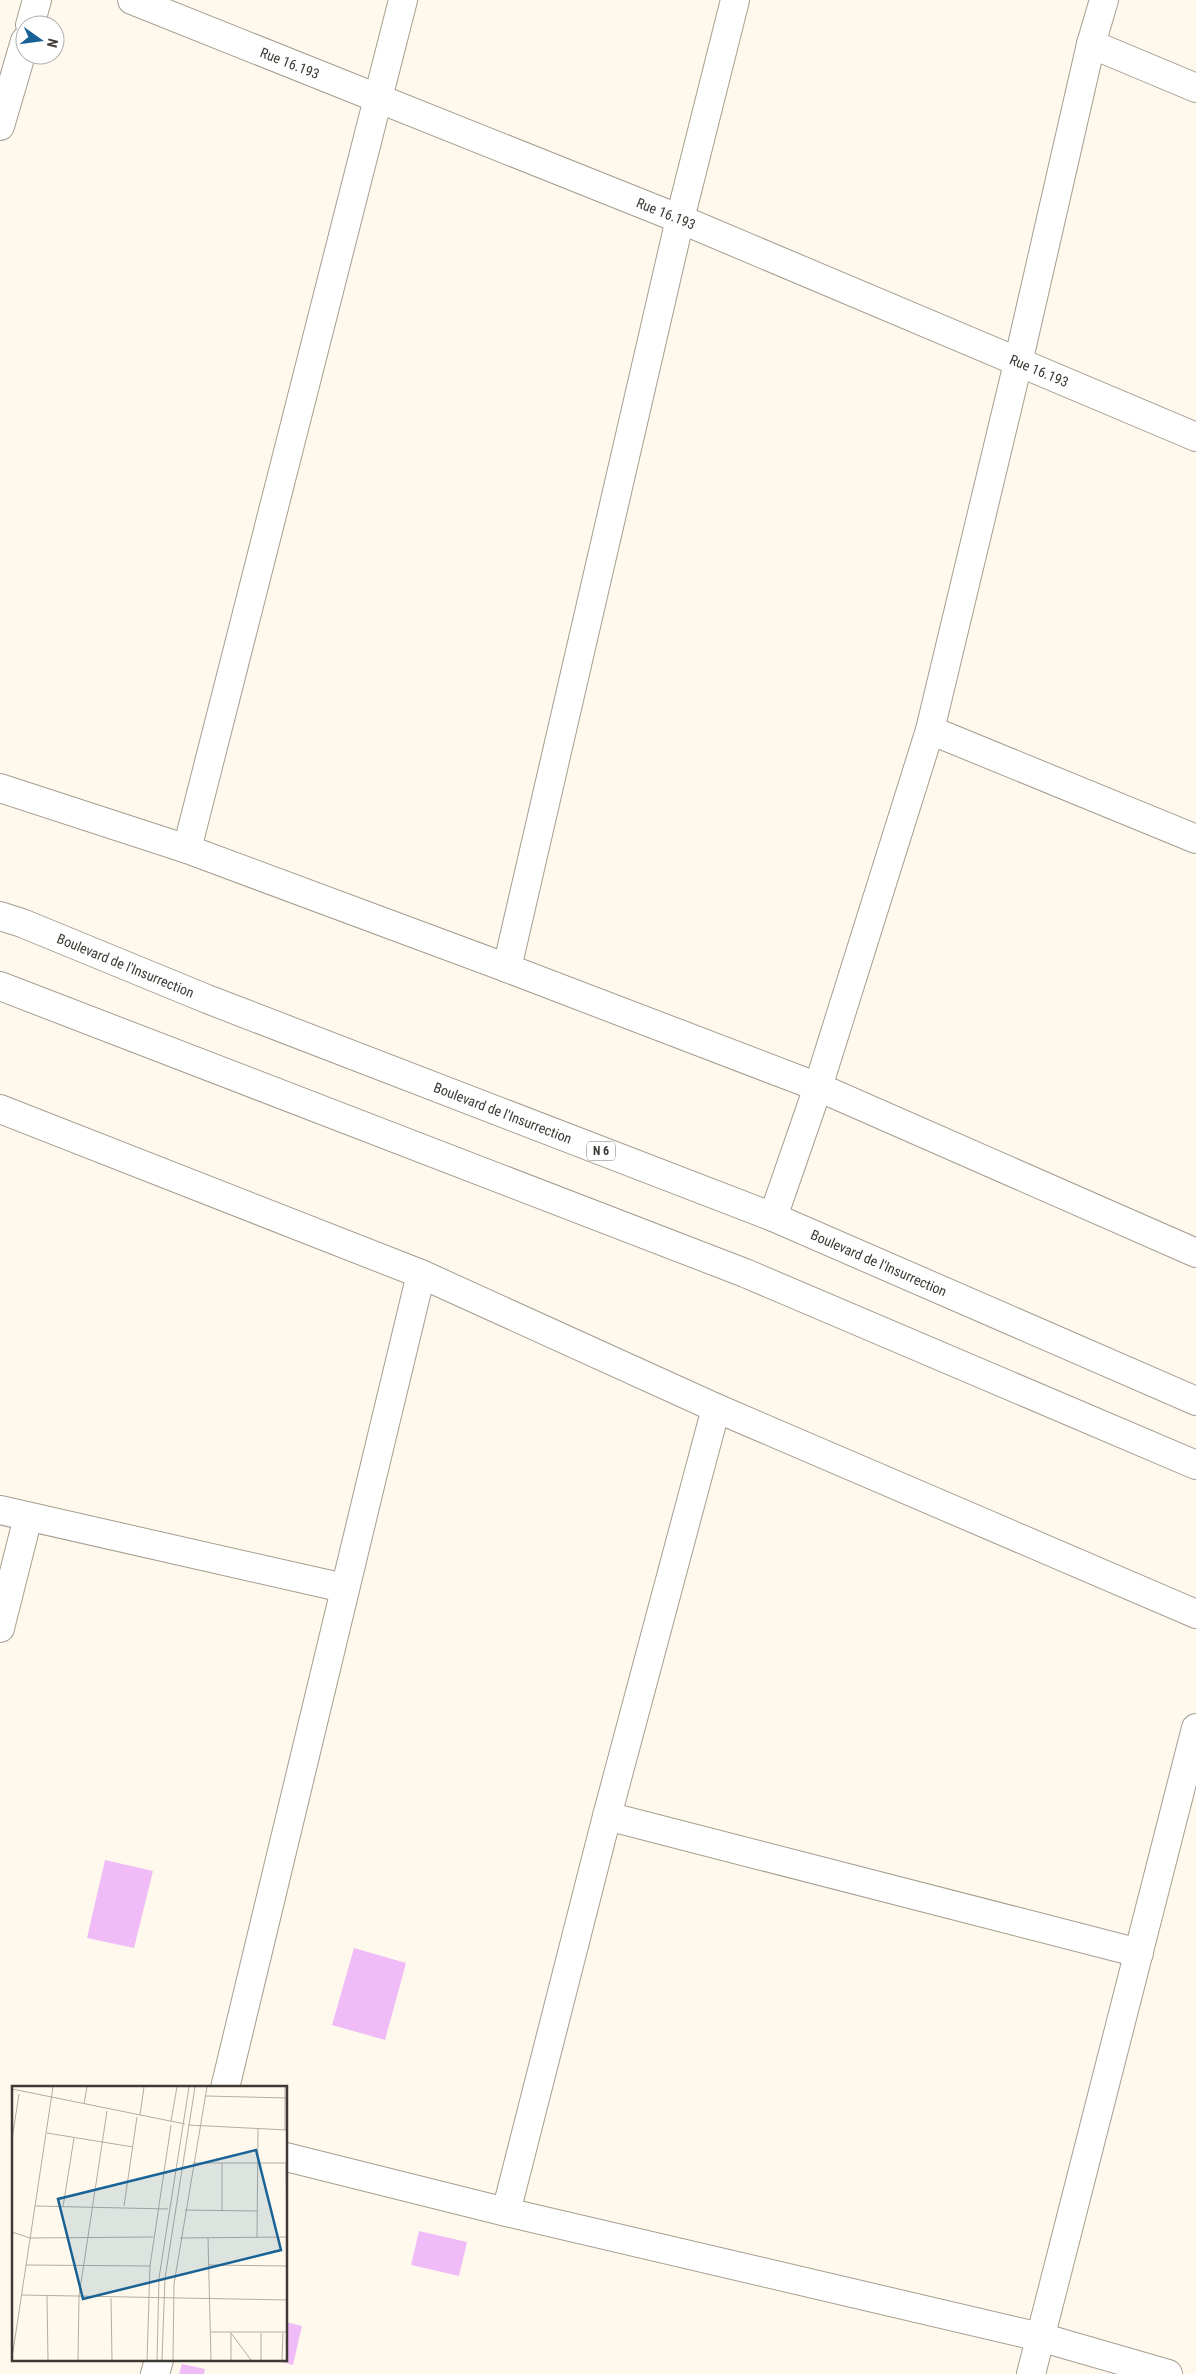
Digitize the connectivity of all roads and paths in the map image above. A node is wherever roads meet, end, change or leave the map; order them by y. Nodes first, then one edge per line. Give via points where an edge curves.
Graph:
1 (37, 0) edge
2 (132, 0) edge
3 (403, 0) edge
4 (735, 0) edge
5 (1104, 0) edge
6 (33, 15) edge
7 (1091, 44) junction
8 (18, 65) edge
9 (1196, 88) edge
10 (378, 98) junction
11 (0, 126) edge
12 (680, 218) junction
13 (1018, 363) junction
14 (1196, 437) edge
15 (930, 730) junction
16 (0, 788) edge
17 (1196, 839) edge
18 (187, 849) junction
19 (0, 916) edge
20 (506, 968) junction
21 (0, 986) edge
22 (818, 1087) junction
23 (0, 1109) edge
24 (774, 1217) junction
25 (1196, 1253) edge
26 (421, 1274) junction
27 (1196, 1401) edge
28 (716, 1408) junction
29 (1196, 1465) edge
30 (0, 1510) edge
31 (28, 1517) junction
32 (344, 1588) junction
33 (1196, 1614) edge
34 (0, 1628) edge
35 (1196, 1728) edge
36 (608, 1816) junction
37 (1139, 1953) junction
38 (225, 2086) edge
39 (288, 2158) edge
40 (506, 2212) junction
41 (1040, 2336) junction
42 (1031, 2374) edge
43 (1168, 2374) edge

1 - 6 street
2 - 10 street, Rue 16.193
3 - 10 street
4 - 12 street
5 - 7 street
7 - 9 street
7 - 13 street
8 - 11 street
10 - 12 street, Rue 16.193
10 - 18 street
12 - 13 street, Rue 16.193
12 - 20 street
13 - 14 street, Rue 16.193
13 - 15 street
15 - 17 street
15 - 22 street
16 - 18 street
18 - 20 street
19 - 24 street, Boulevard de l'Insurrection / N 6 via 216,1003
20 - 22 street
21 - 29 street via 727,1266
22 - 24 street
22 - 25 street
23 - 26 street
24 - 27 street, Boulevard de l'Insurrection / N 6
26 - 28 street
26 - 32 street
28 - 33 street
28 - 36 street
30 - 31 street
31 - 32 street
31 - 34 street
32 - 38 street
35 - 37 street
36 - 37 street
36 - 40 street
37 - 41 street
39 - 40 street
40 - 41 street
41 - 42 street
41 - 43 street

